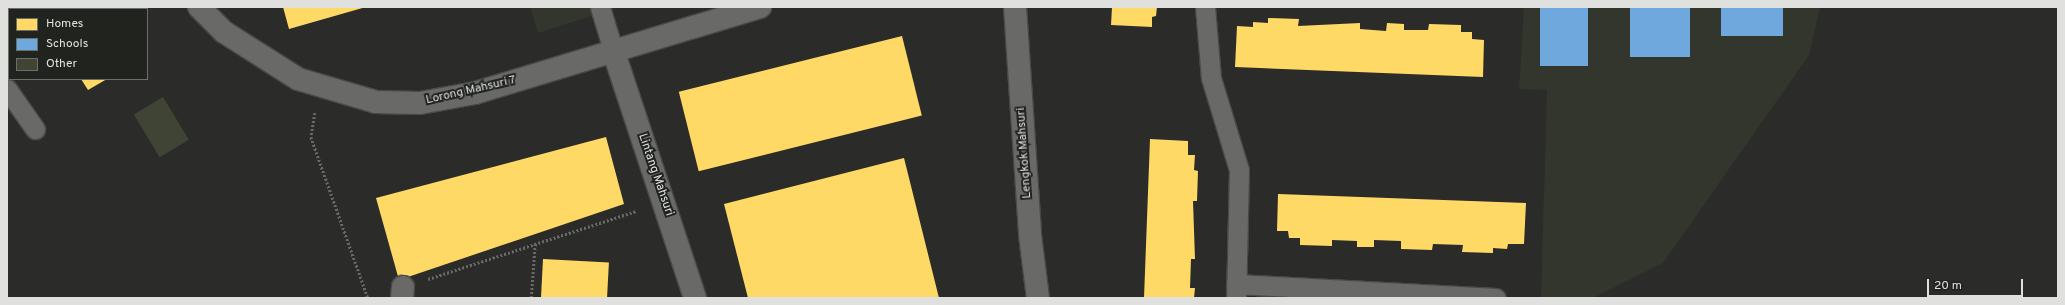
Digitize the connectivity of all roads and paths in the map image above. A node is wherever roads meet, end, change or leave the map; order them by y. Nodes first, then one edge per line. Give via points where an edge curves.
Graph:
1 (199, 7) edge
2 (600, 7) edge
3 (760, 7) edge
4 (1015, 7) edge
5 (1205, 7) edge
6 (614, 53) junction
7 (321, 87) junction
8 (7, 89) edge
9 (35, 129) dead end
10 (664, 202) junction
11 (535, 244) junction
12 (1236, 291) edge
13 (403, 293) edge
14 (368, 298) edge
15 (532, 298) edge
16 (695, 298) edge
17 (1038, 298) edge
18 (1496, 298) edge

1 - 7 street, Lorong Mahsuri 7 via 224,32 260,57
2 - 6 lane
3 - 6 street, Lorong Mahsuri 7
4 - 17 street, Lengkok Mahsuri via 1030,235
5 - 12 lane via 1211,78 1239,170
6 - 7 street, Lorong Mahsuri 7 via 475,93 420,103 376,102
6 - 10 street, Lintang Mahsuri
7 - 14 path via 311,137
8 - 9 lane
10 - 11 path
10 - 16 street, Lintang Mahsuri
11 - 13 path
11 - 15 path
12 - 18 lane

